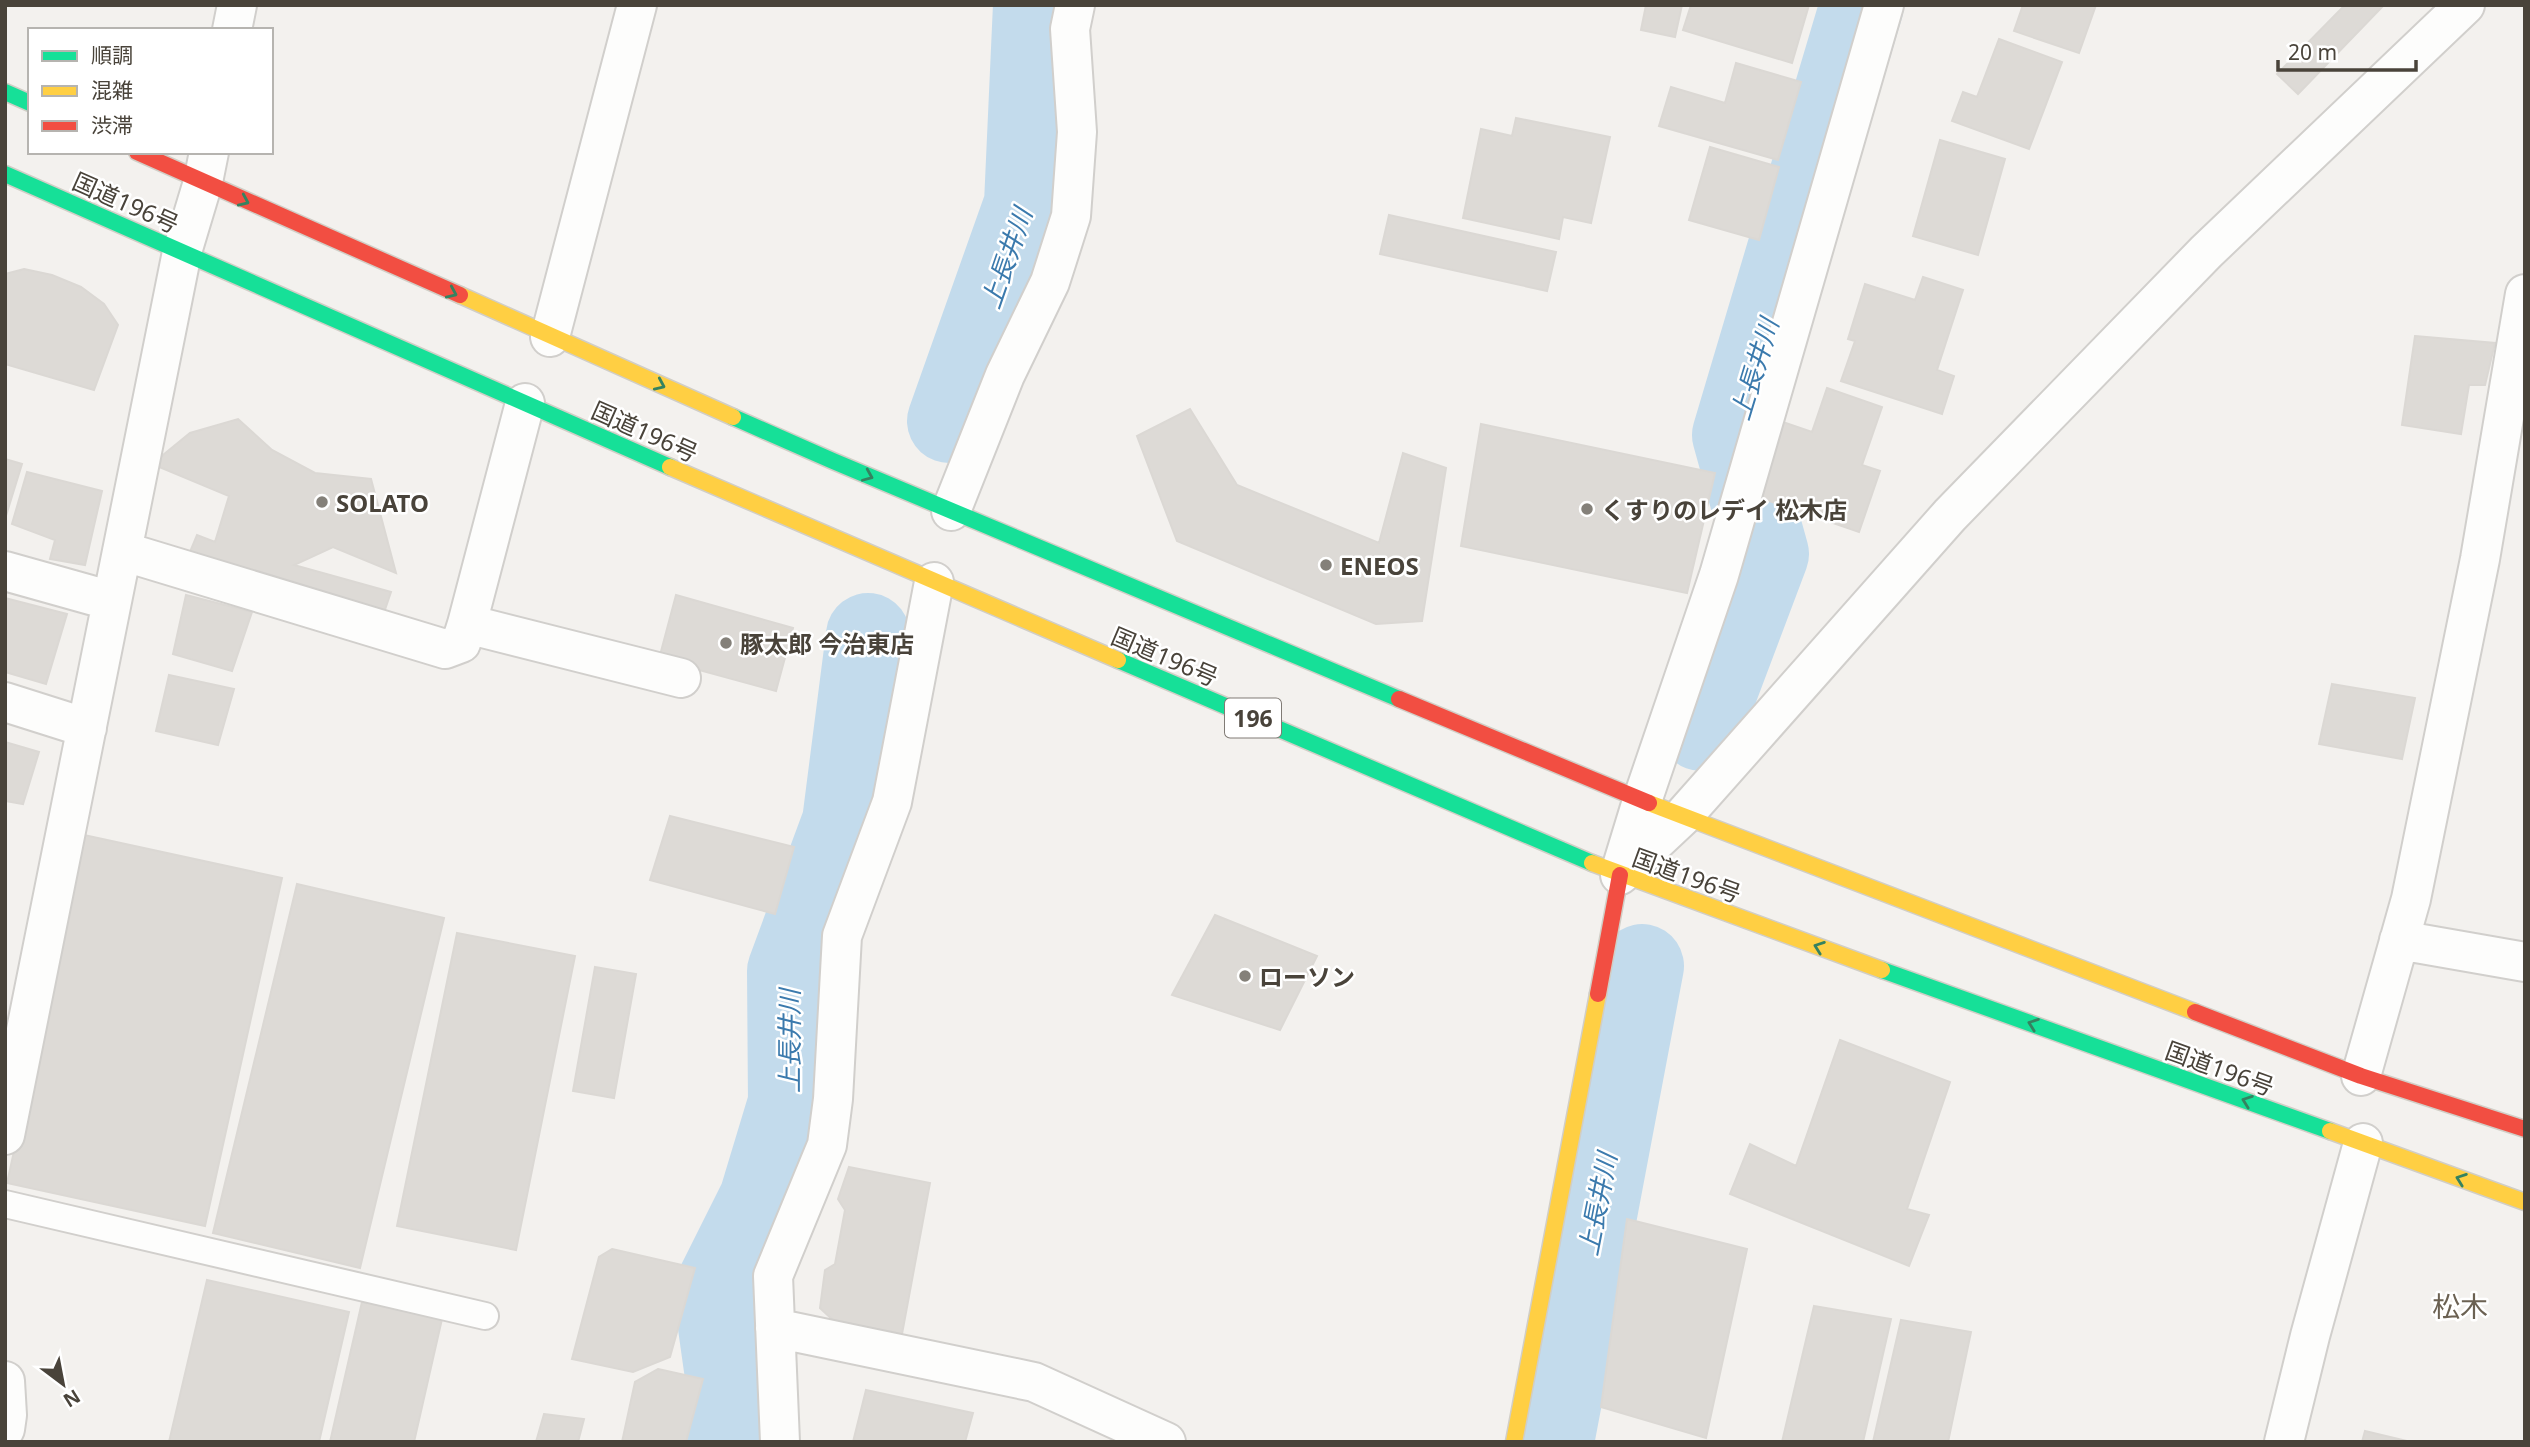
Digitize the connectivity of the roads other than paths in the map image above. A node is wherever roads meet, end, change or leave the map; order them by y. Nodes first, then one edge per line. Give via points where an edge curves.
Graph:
1 (237, 5) edge
2 (637, 5) edge
3 (1075, 5) edge
4 (1884, 5) edge
5 (2465, 5) edge
6 (232, 28) edge
7 (5, 92) edge
8 (28, 102) edge
9 (146, 154) edge
10 (206, 167) edge
11 (5, 174) edge
12 (182, 252) junction
13 (2525, 294) edge
14 (550, 337) junction
15 (525, 403) junction
16 (951, 511) junction
17 (122, 551) junction
18 (5, 571) edge
19 (934, 582) junction
20 (112, 601) junction
21 (467, 624) junction
22 (681, 678) dead end
23 (5, 702) edge
24 (87, 728) junction
25 (1642, 801) junction
26 (1684, 815) junction
27 (1620, 875) junction
28 (2399, 940) junction
29 (2525, 962) edge
30 (2361, 1076) junction
31 (2525, 1129) edge
32 (5, 1135) edge
33 (2363, 1143) junction
34 (2525, 1202) edge
35 (5, 1204) edge
36 (485, 1316) dead end
37 (775, 1328) junction
38 (5, 1381) edge
39 (5, 1429) edge
40 (779, 1442) edge
41 (1166, 1442) edge
42 (1514, 1442) edge
43 (2284, 1442) edge

1 - 6 street
2 - 14 street
3 - 16 street via 1070,29 1077,132 1071,216 1050,282 1005,375
4 - 25 street via 1719,575
5 - 26 street via 2206,252 1950,515
7 - 8 main road
9 - 10 main road, 国道196号
10 - 12 street
10 -> 14 main road, 国道196号
11 - 12 main road, 国道196号 / 196
12 - 15 main road, 国道196号 / 196
12 - 17 street
13 - 28 street via 2480,559
14 -> 16 main road, 国道196号
15 - 19 main road, 国道196号 / 196
15 - 21 street
16 - 25 main road, 国道196号
17 - 20 street
17 - 21 street via 445,649 461,643
18 - 20 street
19 - 27 main road, 国道196号 / 196
19 - 37 street via 892,802 842,936 827,1145 773,1276
20 - 24 street
21 - 22 street
23 - 24 street
24 - 32 street
25 - 26 main road, 国道196号
25 - 27 street
26 - 27 street
26 - 30 main road, 国道196号
33 -> 27 main road, 国道196号 / 196
27 - 42 main road
28 - 29 street
28 - 30 street
30 - 31 main road, 国道196号
34 -> 33 main road, 国道196号 / 196
33 - 43 street
35 - 36 lane
37 - 40 street
37 - 41 street via 1034,1382
38 - 39 street

